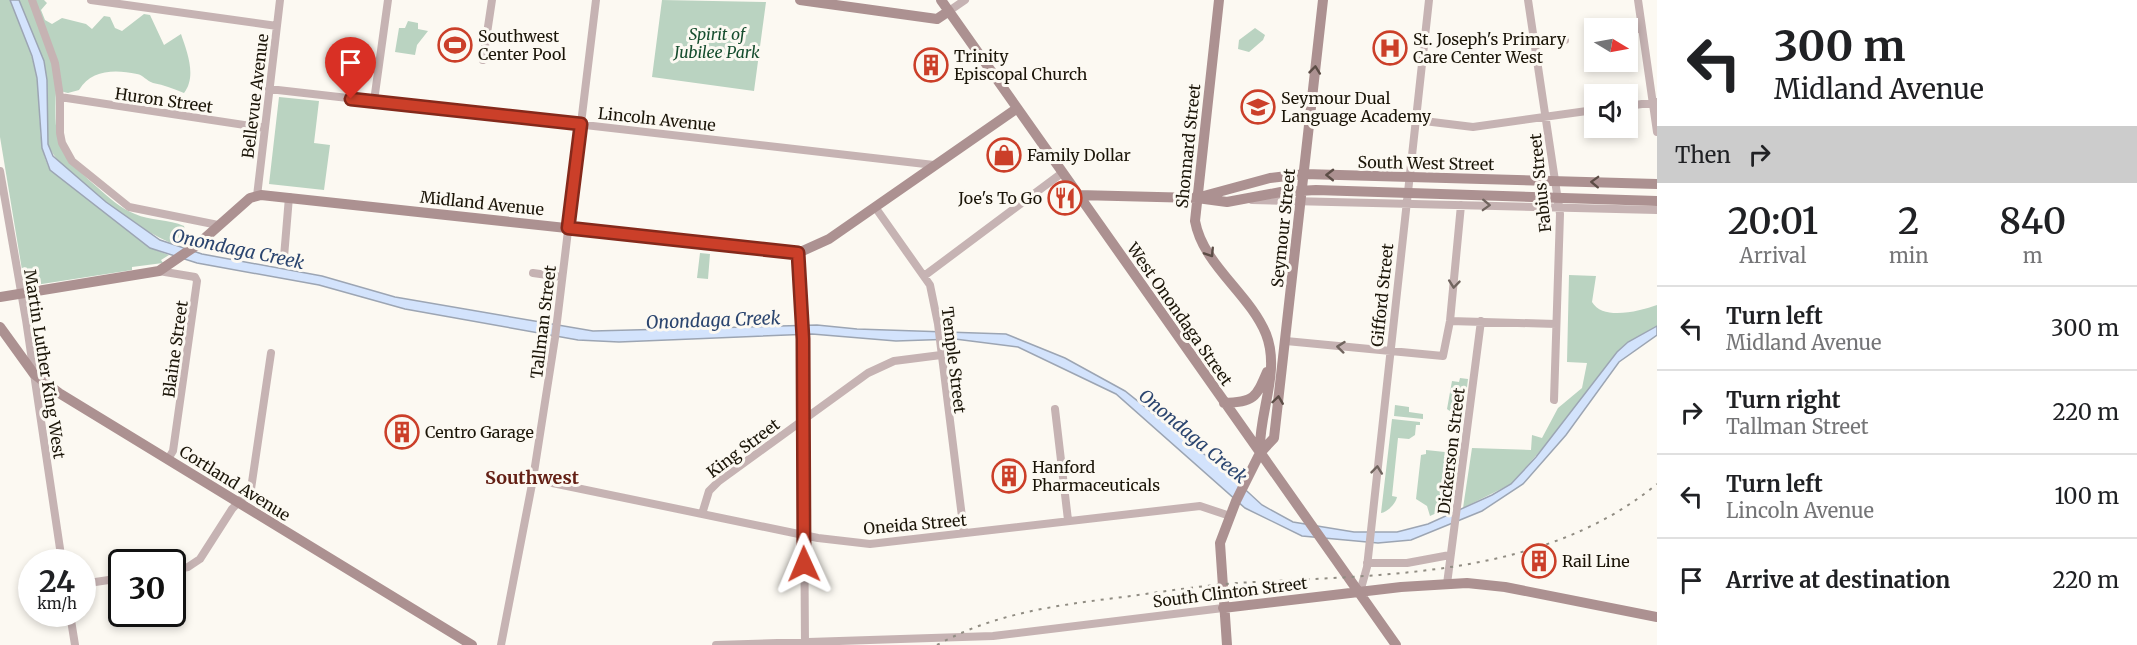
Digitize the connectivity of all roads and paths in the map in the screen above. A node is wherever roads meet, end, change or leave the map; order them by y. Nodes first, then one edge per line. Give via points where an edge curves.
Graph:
1 (32, 0) edge
2 (91, 0) edge
3 (280, 0) edge
4 (388, 0) edge
5 (492, 0) edge
6 (596, 0) edge
7 (800, 0) edge
8 (941, 0) edge
9 (965, 0) edge
10 (1219, 0) edge
11 (1323, 0) edge
12 (1428, 0) edge
13 (1528, 0) edge
14 (1638, 0) edge
15 (949, 11) junction
16 (277, 26) junction
17 (1642, 28) junction
18 (1638, 29) edge
19 (1565, 40) dead end
20 (1534, 45) junction
21 (483, 60) dead end
22 (269, 89) junction
23 (60, 97) junction
24 (374, 101) junction
25 (1655, 102) edge
26 (1638, 105) edge
27 (1016, 109) junction
28 (1584, 111) edge
29 (1547, 117) junction
30 (1416, 120) junction
31 (581, 124) junction
32 (264, 128) junction
33 (1657, 132) edge
34 (934, 165) junction
35 (0, 171) edge
36 (1062, 173) junction
37 (1304, 174) junction
38 (1409, 177) junction
39 (1556, 181) junction
40 (1657, 184) edge
41 (1078, 195) junction
42 (258, 196) junction
43 (1302, 196) junction
44 (289, 197) junction
45 (1197, 198) junction
46 (1407, 198) junction
47 (1657, 201) edge
48 (1559, 203) junction
49 (1461, 205) junction
50 (875, 207) junction
51 (1657, 210) edge
52 (218, 225) junction
53 (568, 228) junction
54 (798, 253) junction
55 (284, 257) dead end
56 (159, 271) junction
57 (533, 273) dead end
58 (924, 276) junction
59 (562, 277) junction
60 (22, 293) junction
61 (0, 297) edge
62 (1450, 321) junction
63 (1481, 321) junction
64 (1556, 324) junction
65 (0, 327) edge
66 (1286, 341) junction
67 (1390, 352) junction
68 (270, 354) dead end
69 (941, 355) junction
70 (1271, 363) junction
71 (34, 374) junction
72 (1554, 400) dead end
73 (1224, 403) junction
74 (1055, 409) dead end
75 (803, 420) junction
76 (1260, 453) junction
77 (168, 459) junction
78 (533, 479) junction
79 (239, 503) junction
80 (702, 514) junction
81 (1230, 516) junction
82 (1068, 520) junction
83 (964, 533) junction
84 (803, 535) junction
85 (60, 549) edge
86 (1450, 555) junction
87 (1367, 563) junction
88 (186, 567) edge
89 (1447, 584) junction
90 (1359, 592) junction
91 (1223, 608) junction
92 (1657, 617) edge
93 (72, 627) edge
94 (977, 641) edge
95 (805, 643) edge
96 (75, 645) edge
97 (472, 645) edge
98 (501, 645) edge
99 (716, 645) edge
100 (1227, 645) edge
101 (1396, 645) edge

1 - 23 street via 55,63
2 - 16 street
3 - 16 street, Bellevue Avenue
4 - 24 street
5 - 21 street
6 - 31 street, Tallman Street
7 - 15 main road via 934,19
8 - 15 main road, West Onondaga Street
9 - 15 street
10 - 45 main road, Shonnard Street
37 -> 11 main road, Seymour Street
12 - 30 street, Gifford Street
13 - 20 street, Fabius Street
14 - 17 street
15 - 27 main road, West Onondaga Street
16 - 22 street, Bellevue Avenue
17 - 18 street
17 - 25 street
19 - 20 street
20 - 29 street, Fabius Street
22 - 24 street, Lincoln Avenue
22 - 32 street, Bellevue Avenue
23 - 32 street, Huron Street
23 - 52 street via 60,133 72,161 129,207
24 - 31 street, Lincoln Avenue
25 - 26 street
25 - 33 street
27 - 34 main road
27 - 36 main road, West Onondaga Street
28 - 29 street
29 - 30 street via 1473,128
29 - 39 street, Fabius Street
30 - 38 street, Gifford Street
31 - 34 street, Lincoln Avenue
31 - 53 street, Tallman Street
32 - 42 street, Bellevue Avenue
34 - 50 main road
35 - 60 street, Martin Luther King West
36 - 41 main road, West Onondaga Street
36 - 58 street
38 -> 37 main road, South West Street
37 - 43 main road, Seymour Street
37 - 45 main road, South West Street via 1270,178
38 - 39 main road, South West Street
38 - 46 street, Gifford Street
40 -> 39 main road, South West Street
39 - 48 street, Fabius Street
41 - 45 main road, South West Street
41 - 73 main road, West Onondaga Street
42 - 44 main road, Midland Avenue
42 - 52 main road via 250,198
43 - 45 main road, South West Street via 1227,202
43 - 46 main road, South West Street
43 - 66 main road, Seymour Street
44 - 53 main road, Midland Avenue
44 - 55 street
45 -> 70 main road, Shonnard Street via 1196,229 1266,333
46 - 48 main road, South West Street
46 - 49 street, South West Street
46 - 67 street, Gifford Street
47 - 48 main road, South West Street
49 -> 48 street, South West Street
48 - 51 street, South West Street
48 - 64 street, Fabius Street
49 -> 62 street
50 - 54 main road via 829,239
50 - 58 street, Temple Street
52 - 56 main road via 173,264
53 - 54 main road, Midland Avenue
53 - 59 street, Tallman Street
54 - 75 street
56 - 60 main road
56 - 77 street, Blaine Street via 195,277 197,281 173,451
57 - 59 street
58 - 69 street, Temple Street via 930,285
59 - 78 street, Tallman Street
60 - 61 main road
60 - 71 street, Martin Luther King West
62 - 63 street
62 - 67 street via 1441,357
63 - 64 street
63 - 86 street, Dickerson Street
64 - 72 street, Fabius Street
65 - 71 main road, Cortland Avenue
67 -> 66 street
76 -> 66 main road, Seymour Street via 1274,438
87 -> 67 street, Gifford Street
68 - 79 street via 251,489
69 - 75 street, King Street via 905,358 880,366
69 - 83 street, Temple Street
70 - 73 main road via 1255,397
70 - 76 main road, Shonnard Street
71 - 77 main road, Cortland Avenue
71 - 85 street, Martin Luther King West
73 - 76 main road, West Onondaga Street
74 - 82 street
75 - 80 street, King Street via 712,487
75 - 84 street
76 - 81 main road
76 - 90 main road, West Onondaga Street
77 - 79 main road, Cortland Avenue
78 - 80 street, Oneida Street
78 - 98 street, Tallman Street
79 - 88 street via 200,559
79 - 97 main road, Cortland Avenue
80 - 84 street, Oneida Street
81 - 82 street, Oneida Street via 1200,506
81 - 91 main road via 1220,543
82 - 83 street, Oneida Street
83 - 84 street, Oneida Street via 870,544
84 - 95 street
86 - 87 street via 1407,563
86 - 89 street, Dickerson Street
87 - 90 street, Gifford Street
89 - 90 main road, South Clinton Street
89 - 92 main road, South Clinton Street via 1506,587
90 - 91 main road, South Clinton Street
90 - 101 main road, West Onondaga Street
91 - 94 street, South Clinton Street
91 - 100 main road
93 - 96 street
94 - 95 street, South Clinton Street
95 - 99 street, South Clinton Street

